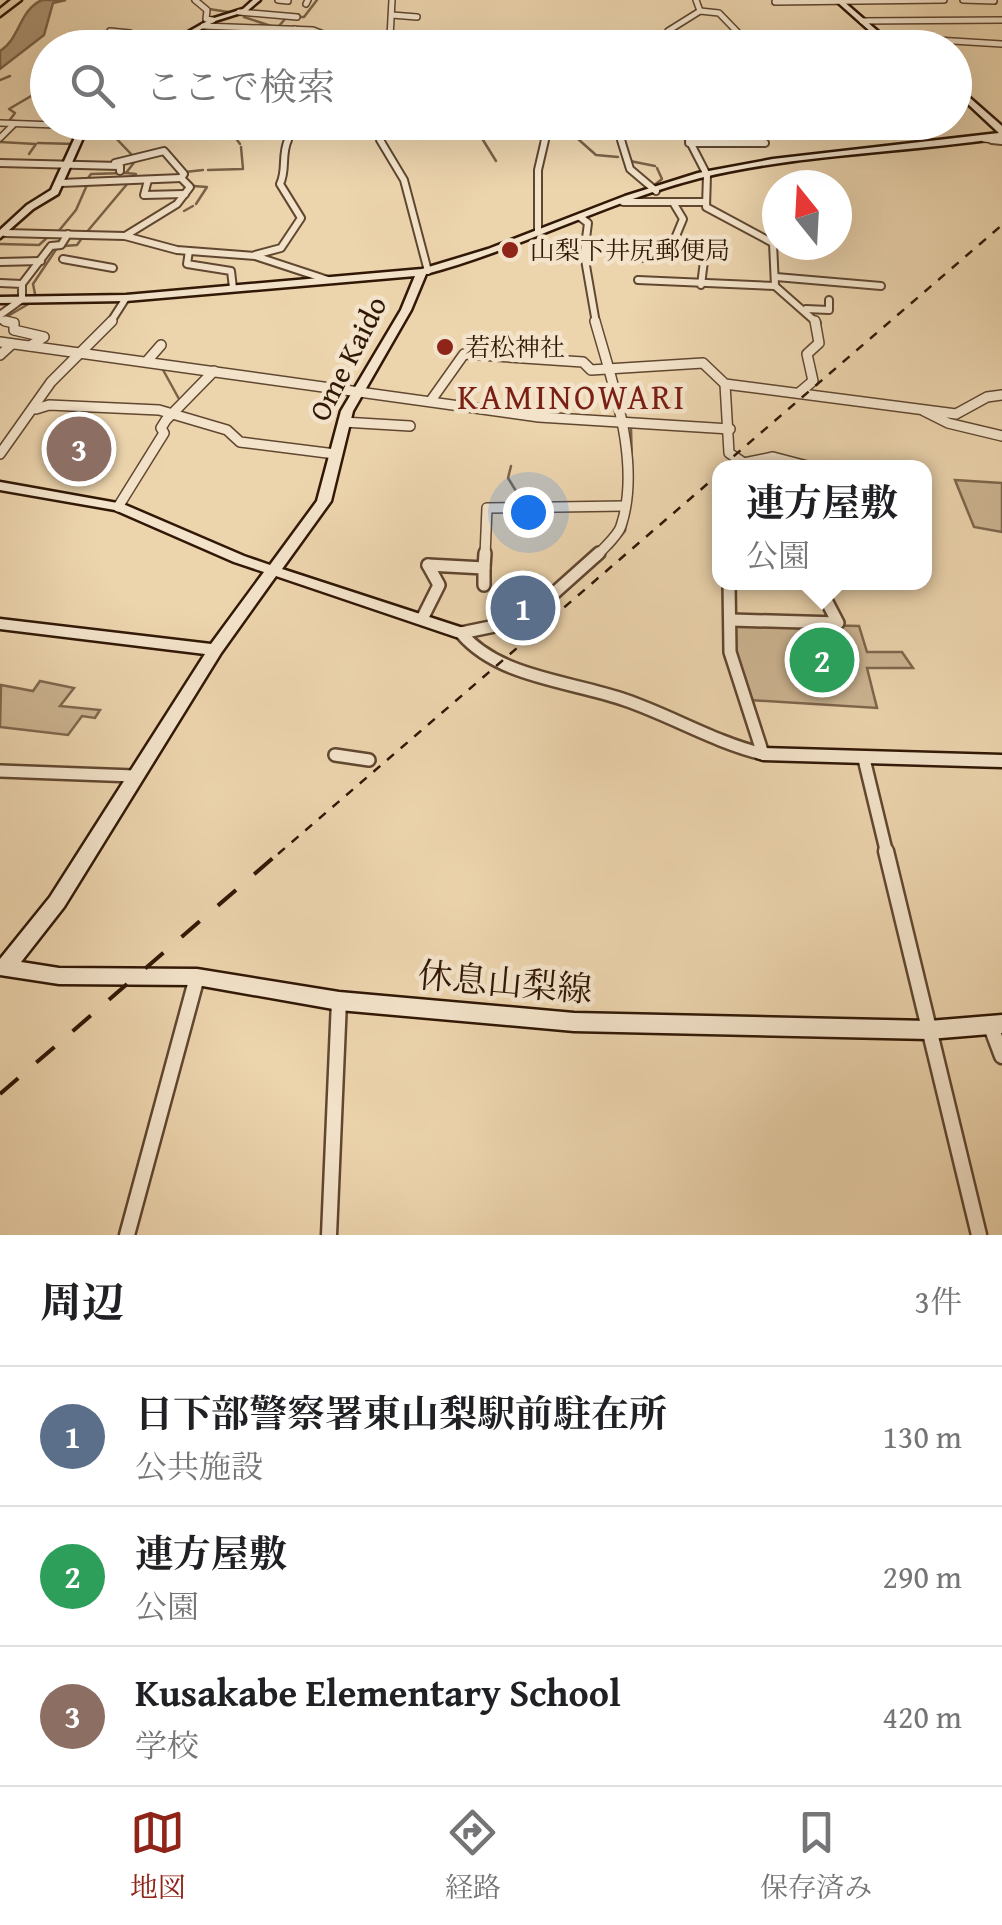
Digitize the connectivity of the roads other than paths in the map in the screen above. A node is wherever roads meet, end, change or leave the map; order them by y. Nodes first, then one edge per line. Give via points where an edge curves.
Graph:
1 (17, 0) edge
2 (195, 0) edge
3 (256, 0) edge
4 (278, 0) edge
5 (288, 0) edge
6 (392, 0) edge
7 (696, 0) edge
8 (944, 0) edge
9 (963, 0) edge
10 (839, 1) edge
11 (996, 1) edge
12 (774, 2) edge
13 (1002, 10) edge
14 (2, 12) edge
15 (238, 12) junction
16 (700, 12) junction
17 (392, 15) junction
18 (417, 16) dead end
19 (297, 17) dead end
20 (213, 20) junction
21 (1002, 20) edge
22 (862, 21) junction
23 (203, 26) junction
24 (196, 30) edge
25 (294, 30) joint
26 (313, 30) edge
27 (391, 30) edge
28 (670, 30) edge
29 (735, 30) edge
30 (873, 30) edge
31 (972, 43) edge
32 (1002, 44) edge
33 (972, 105) edge
34 (0, 124) edge
35 (14, 124) junction
36 (30, 124) edge
37 (1002, 136) edge
38 (0, 138) edge
39 (79, 140) edge
40 (288, 140) edge
41 (380, 140) edge
42 (548, 140) edge
43 (618, 140) edge
44 (688, 140) edge
45 (689, 143) junction
46 (765, 143) dead end
47 (0, 164) edge
48 (67, 166) junction
49 (707, 174) junction
50 (181, 178) junction
51 (148, 180) junction
52 (60, 183) junction
53 (656, 190) junction
54 (185, 194) junction
55 (623, 202) junction
56 (706, 202) junction
57 (674, 204) junction
58 (580, 218) junction
59 (538, 232) junction
60 (68, 234) junction
61 (2, 235) edge
62 (124, 236) junction
63 (189, 251) junction
64 (705, 253) dead end
65 (254, 256) junction
66 (644, 258) dead end
67 (62, 259) dead end
68 (41, 261) junction
69 (0, 262) edge
70 (113, 268) dead end
71 (425, 272) junction
72 (328, 280) junction
73 (638, 280) dead end
74 (775, 282) junction
75 (0, 283) edge
76 (22, 284) junction
77 (701, 285) junction
78 (880, 286) dead end
79 (233, 288) junction
80 (126, 298) junction
81 (22, 299) junction
82 (0, 300) edge
83 (829, 300) dead end
84 (806, 309) junction
85 (0, 318) edge
86 (0, 342) edge
87 (12, 344) junction
88 (161, 345) dead end
89 (30, 346) junction
90 (78, 353) junction
91 (0, 356) edge
92 (147, 361) junction
93 (612, 369) junction
94 (214, 371) junction
95 (725, 384) junction
96 (360, 391) junction
97 (800, 392) junction
98 (1002, 396) edge
99 (432, 400) junction
100 (914, 406) junction
101 (36, 409) junction
102 (168, 412) junction
103 (343, 422) junction
104 (624, 424) junction
105 (410, 426) dead end
106 (730, 429) junction
107 (1002, 436) edge
108 (0, 454) edge
109 (335, 454) junction
110 (737, 460) edge
111 (0, 486) edge
112 (624, 506) junction
113 (118, 507) junction
114 (484, 568) junction
115 (274, 571) junction
116 (484, 585) dead end
117 (730, 590) edge
118 (826, 600) dead end
119 (422, 617) junction
120 (731, 620) junction
121 (0, 624) edge
122 (460, 632) junction
123 (214, 650) junction
124 (763, 754) junction
125 (335, 755) dead end
126 (369, 760) dead end
127 (864, 760) junction
128 (1002, 761) edge
129 (0, 771) edge
130 (134, 776) junction
131 (2, 970) edge
132 (197, 977) junction
133 (339, 1001) junction
134 (996, 1024) edge
135 (929, 1030) junction
136 (1002, 1056) edge
137 (126, 1235) edge
138 (329, 1235) edge
139 (979, 1235) edge

1 - 14 highway
2 - 20 street
3 - 15 main road
4 - 5 street
6 - 17 street
7 - 16 street
8 - 10 street
9 - 11 street
10 - 12 street
10 - 22 main road
11 - 13 street
15 - 19 street
15 - 20 main road
16 - 28 street
16 - 29 street via 719,13
17 - 18 street
17 - 27 street
20 - 23 main road
21 - 22 street
22 - 30 main road
23 - 24 main road
23 - 25 street
25 - 26 street
31 - 32 street
33 - 37 main road
34 - 35 street
35 - 36 street
35 - 38 street
37 - 49 main road
39 - 48 main road
40 - 65 street via 280,184 301,218 281,248
41 - 71 street via 404,180
42 - 59 street via 538,170
43 - 53 street via 622,160 641,184
44 - 45 street
45 - 46 street
45 - 49 street
47 - 48 street
48 - 50 street via 117,169 164,151
48 - 52 main road
49 - 53 main road
49 - 56 street
50 - 51 street
50 - 54 street via 190,187
51 - 52 street
51 - 54 street via 144,195
52 - 61 main road
53 - 55 main road
54 - 62 street
55 - 57 street
55 - 58 main road
56 - 57 street
56 - 74 street via 774,243
57 - 66 street via 683,219 671,248 656,245
58 - 59 main road
58 - 93 street via 588,223 587,293
59 - 71 main road
60 - 61 street
60 - 62 street
60 - 68 street
62 - 63 street
63 - 65 street
63 - 79 street via 187,264 231,271
64 - 77 street
65 - 72 street
67 - 70 street
68 - 69 street
68 - 76 street
71 - 72 main road
71 - 96 main road, Ome Kaido
72 - 79 main road
73 - 77 street
74 - 77 street
74 - 78 street
74 - 84 street
75 - 76 street
76 - 81 street
79 - 80 main road
80 - 81 main road
80 - 90 street
81 - 82 main road
81 - 85 street
83 - 84 street via 829,310
84 - 97 street via 820,339 807,354 812,381
85 - 89 street via 14,330 44,337
86 - 87 street
87 - 89 street
87 - 91 street
88 - 92 street
89 - 90 street
90 - 92 street
90 - 101 street
92 - 94 street
93 - 95 street via 703,364
93 - 99 street via 464,354
93 - 104 street
94 - 96 street
94 - 102 street via 196,395
95 - 97 street
95 - 106 street
96 - 99 street
96 - 103 main road, Ome Kaido
97 - 100 street
98 - 100 street via 962,413
99 - 104 street
100 - 107 street via 948,423
101 - 102 street
101 - 108 street
102 - 109 street via 226,430 240,442
102 - 113 street
103 - 105 street
103 - 109 main road, Ome Kaido
104 - 106 street
104 - 112 street
106 - 110 street
109 - 115 main road, Ome Kaido via 324,501
111 - 113 main road
112 - 114 street via 487,508
112 - 122 street via 617,534 524,620
113 - 115 main road
114 - 116 street
114 - 119 street via 428,564 440,584
115 - 119 main road
115 - 123 main road, Ome Kaido
117 - 120 street
118 - 120 street via 838,623
119 - 122 main road
120 - 124 street via 736,675
121 - 123 main road
122 - 124 street via 477,652 509,666 626,700
123 - 130 main road, Ome Kaido
124 - 127 main road
125 - 126 street
127 - 128 main road
127 - 135 street
129 - 130 street
130 - 131 main road, Ome Kaido via 58,902
131 - 132 main road, 休息山梨線
132 - 133 main road, 休息山梨線
132 - 137 street
133 - 135 main road, 休息山梨線 via 574,1022
133 - 138 street
134 - 135 main road, 休息山梨線
134 - 136 street
135 - 139 street

